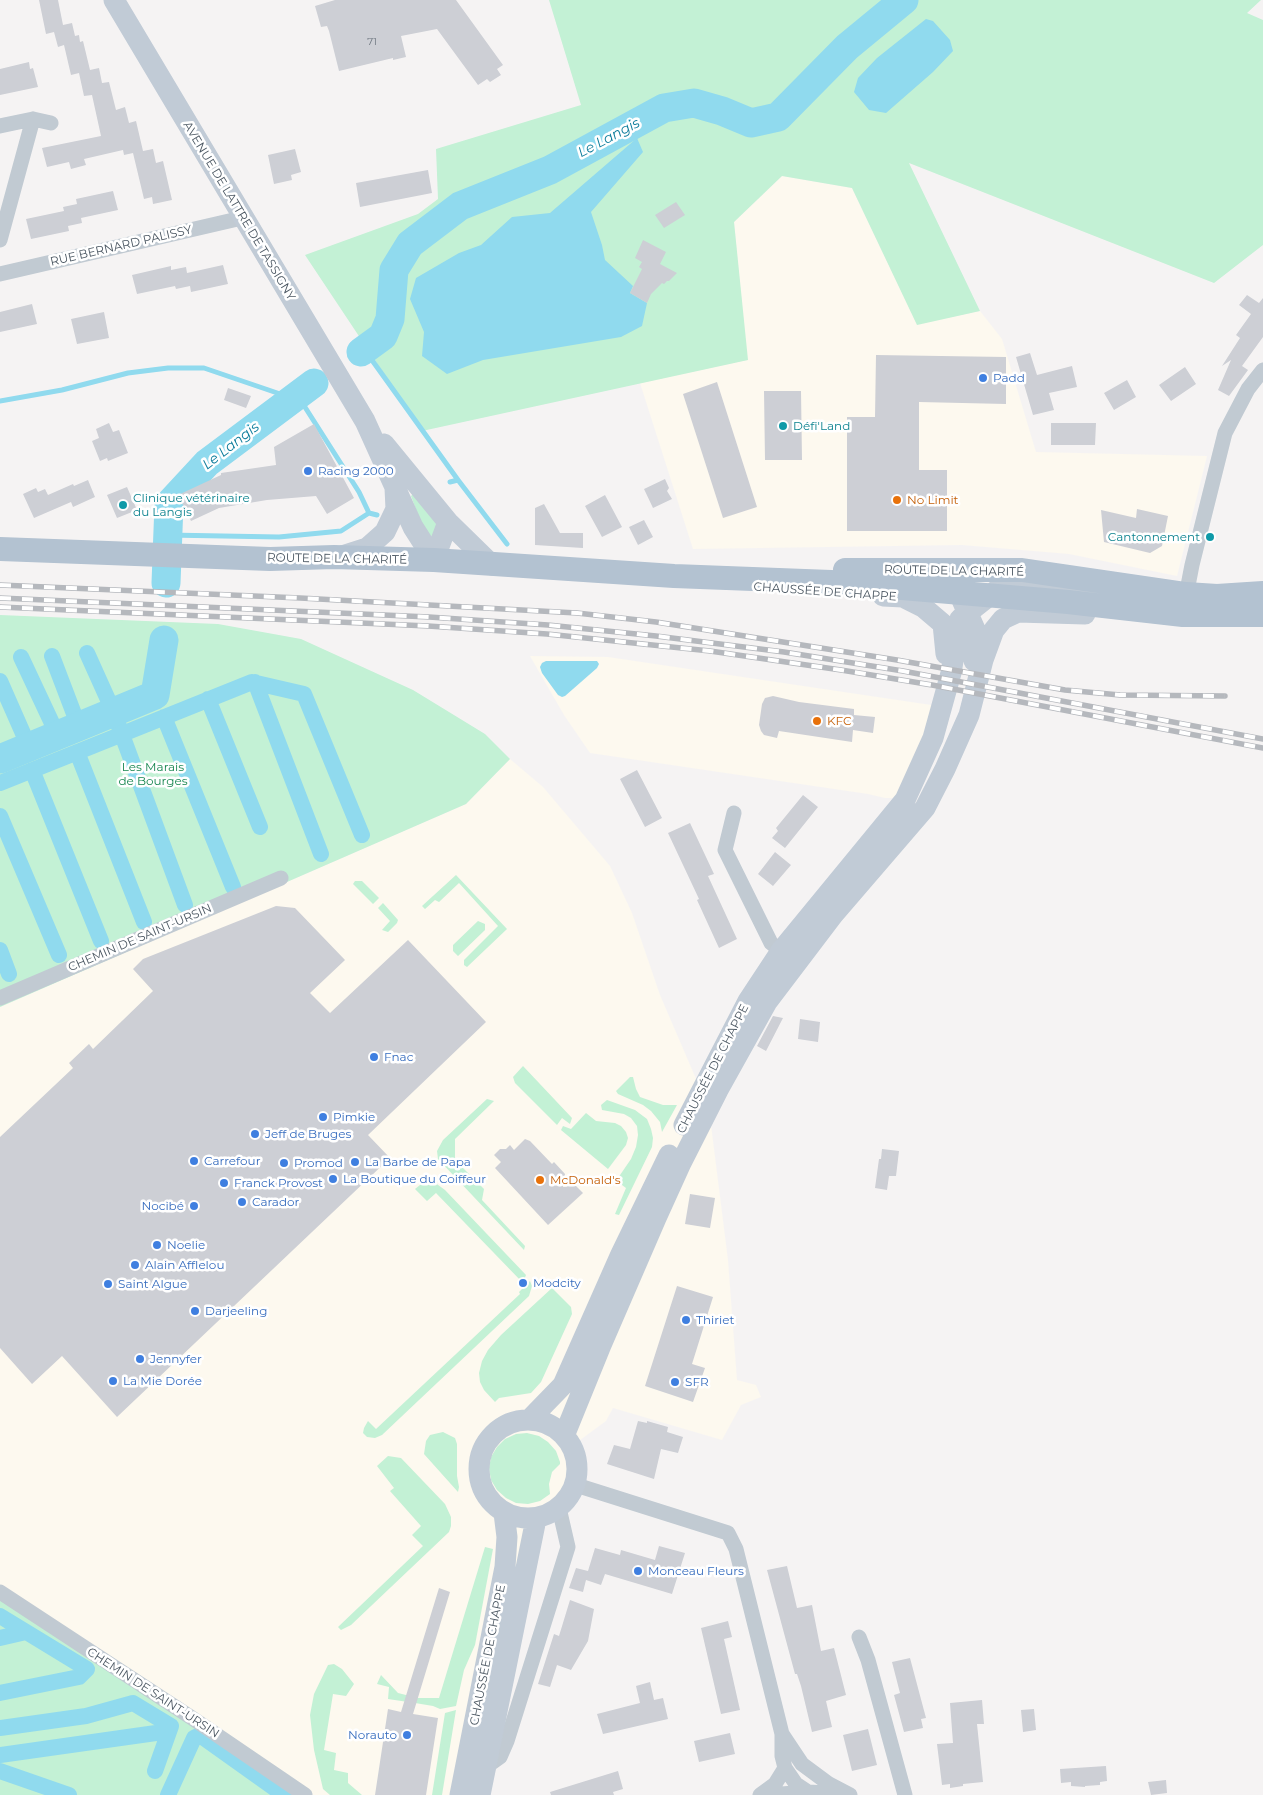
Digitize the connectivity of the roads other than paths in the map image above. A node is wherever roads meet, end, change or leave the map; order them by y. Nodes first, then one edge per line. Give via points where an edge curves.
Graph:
1 (114, 0) edge
2 (33, 119) junction
3 (51, 123) dead end
4 (0, 126) edge
5 (242, 218) junction
6 (0, 240) edge
7 (0, 274) edge
8 (1263, 370) edge
9 (365, 421) junction
10 (395, 485) junction
11 (448, 522) junction
12 (0, 549) edge
13 (334, 557) junction
14 (434, 560) junction
15 (492, 565) junction
16 (923, 570) junction
17 (674, 576) junction
18 (1126, 586) junction
19 (1263, 593) edge
20 (989, 596) junction
21 (964, 603) junction
22 (1184, 605) junction
23 (1263, 615) edge
24 (933, 738) junction
25 (945, 769) junction
26 (734, 814) dead end
27 (281, 878) dead end
28 (781, 951) junction
29 (0, 998) edge
30 (529, 1420) junction
31 (564, 1436) junction
32 (576, 1485) junction
33 (559, 1508) junction
34 (504, 1513) junction
35 (536, 1519) junction
36 (0, 1592) edge
37 (859, 1637) dead end
38 (782, 1734) junction
39 (486, 1767) junction
40 (785, 1768) junction
41 (808, 1792) junction
42 (305, 1795) edge
43 (460, 1795) edge
44 (480, 1795) edge
45 (760, 1795) edge
46 (768, 1795) edge
47 (851, 1795) edge
48 (905, 1795) edge

1 - 5 main road, AVENUE DE LATTRE DE TASSIGNY
2 - 3 street
2 - 4 street
2 - 6 street
5 - 7 street, RUE BERNARD PALISSY
5 - 9 main road, AVENUE DE LATTRE DE TASSIGNY
8 - 22 street via 1248,389 1225,433
9 - 10 main road, AVENUE DE LATTRE DE TASSIGNY
9 - 11 main road, AVENUE DE LATTRE DE TASSIGNY
10 - 13 main road, AVENUE DE LATTRE DE TASSIGNY via 396,509 384,532 367,548
10 - 14 main road, AVENUE DE LATTRE DE TASSIGNY via 414,527
11 - 14 main road
11 - 15 main road, AVENUE DE LATTRE DE TASSIGNY
12 - 13 main road, ROUTE DE LA CHARITÉ via 270,559
13 - 14 main road, ROUTE DE LA CHARITÉ
14 - 15 main road, ROUTE DE LA CHARITÉ
15 - 17 main road, ROUTE DE LA CHARITÉ
16 - 17 main road, ROUTE DE LA CHARITÉ via 722,570
16 - 18 main road, ROUTE DE LA CHARITÉ via 1022,570
16 - 21 main road
17 - 21 main road, ROUTE DE LA CHARITÉ via 831,582
17 - 24 main road, CHAUSSÉE DE CHAPPE via 714,585 903,597 923,607 943,624 947,649
18 - 20 main road via 998,589
18 - 22 main road, ROUTE DE LA CHARITÉ
19 - 22 main road, ROUTE DE LA CHARITÉ via 1217,596
20 - 21 main road, ROUTE DE LA CHARITÉ
20 - 22 main road, ROUTE DE LA CHARITÉ
21 - 24 main road, CHAUSSÉE DE CHAPPE via 951,673
21 - 25 main road, CHAUSSÉE DE CHAPPE via 977,634 961,726
22 - 23 main road, ROUTE DE LA CHARITÉ
22 - 25 main road, CHAUSSÉE DE CHAPPE via 1018,612 1003,620 994,630 969,715
24 - 28 main road, CHAUSSÉE DE CHAPPE via 905,800
25 - 31 main road, CHAUSSÉE DE CHAPPE via 925,808 833,915 767,1002 681,1164
26 - 28 street via 725,850 770,944
27 - 29 street, CHEMIN DE SAINT-URSIN
28 - 30 main road, CHAUSSÉE DE CHAPPE via 748,1001 700,1092 621,1254 563,1385
30 - 31 main road via 550,1425
30 - 34 main road via 503,1425 484,1447 479,1464 479,1476 486,1495
31 - 32 main road via 572,1446 578,1466
32 - 33 main road
32 - 38 street via 728,1533 736,1548
33 - 35 main road
33 - 39 street via 568,1547 507,1741 500,1757
34 - 35 main road via 521,1519
34 - 43 main road, CHAUSSÉE DE CHAPPE via 506,1567
35 - 39 main road, CHAUSSÉE DE CHAPPE
36 - 42 street, CHEMIN DE SAINT-URSIN
37 - 48 street
38 - 40 street
38 - 47 street via 802,1764
39 - 44 main road, CHAUSSÉE DE CHAPPE
40 - 41 street via 796,1784
40 - 45 street via 775,1784
41 - 46 street
41 - 47 street

